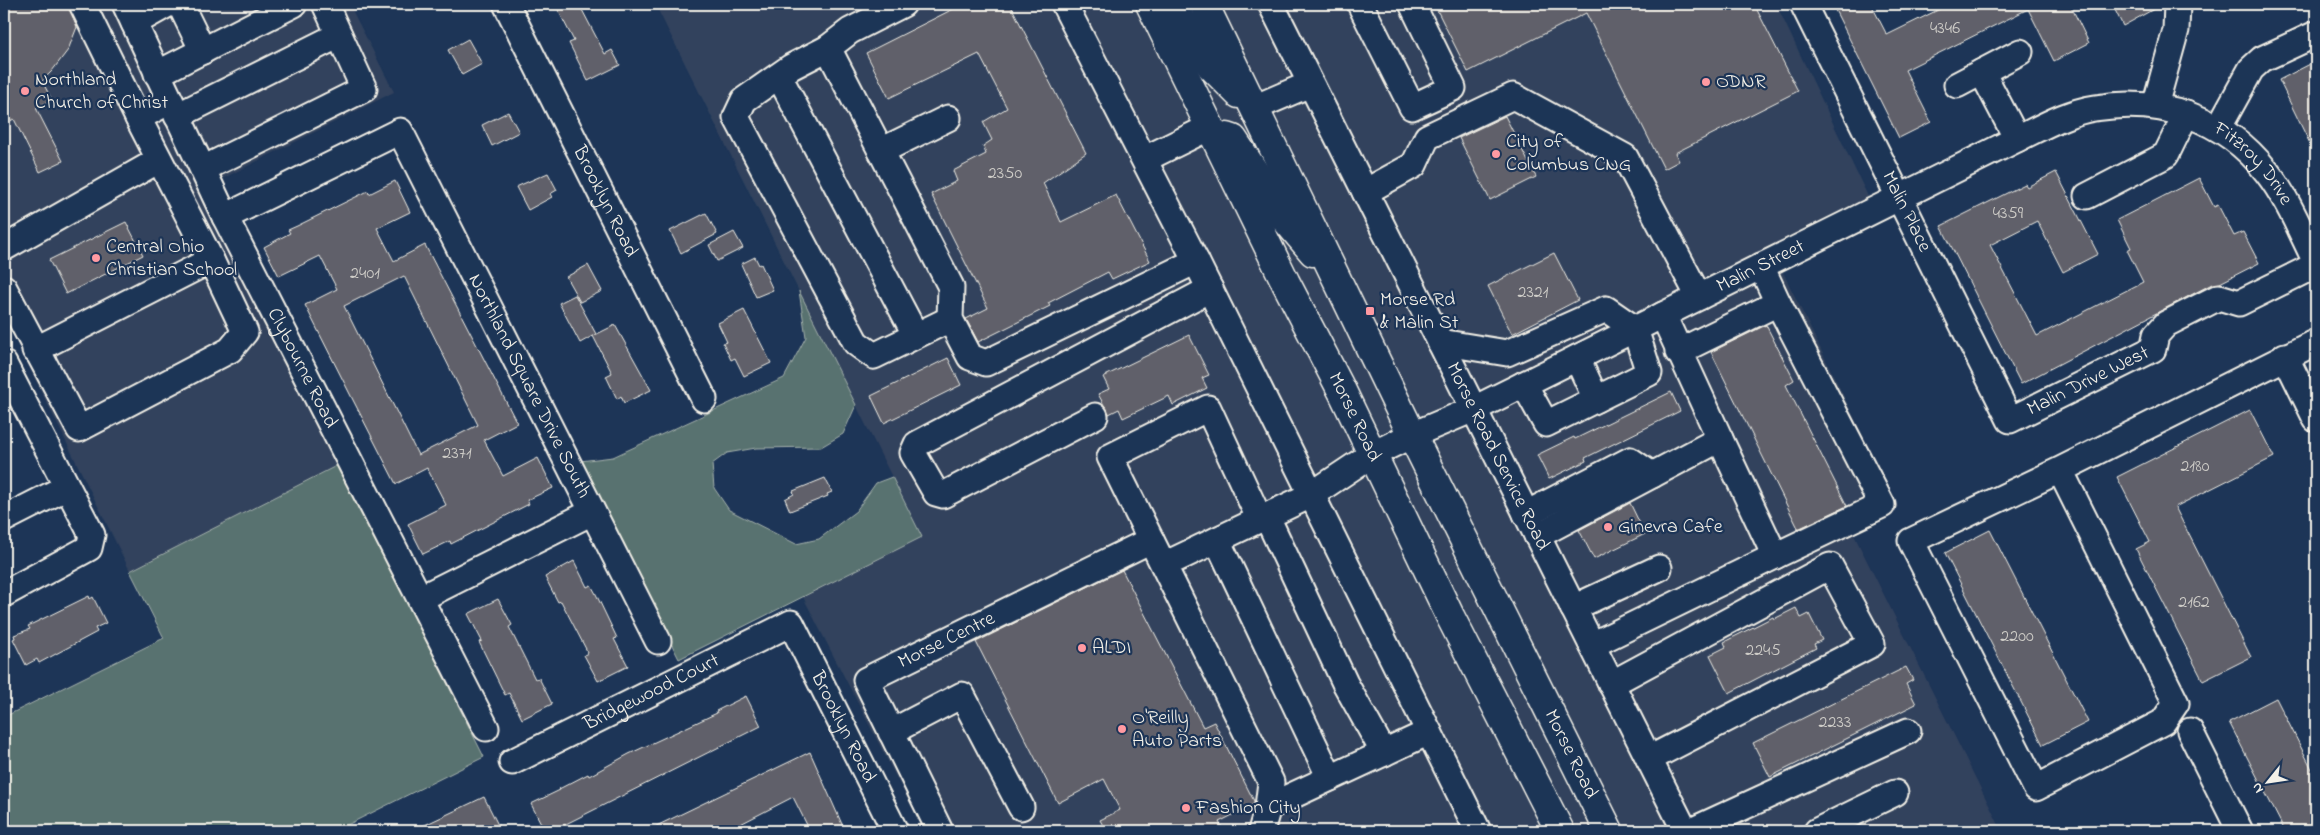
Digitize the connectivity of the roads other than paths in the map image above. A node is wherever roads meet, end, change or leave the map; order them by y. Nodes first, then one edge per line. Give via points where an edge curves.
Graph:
1 (82, 4) edge
2 (168, 4) edge
3 (180, 4) edge
4 (294, 4) edge
5 (325, 4) edge
6 (506, 4) edge
7 (902, 4) edge
8 (1064, 4) edge
9 (1150, 4) edge
10 (1171, 4) edge
11 (1204, 4) edge
12 (1271, 4) edge
13 (1360, 4) edge
14 (1412, 4) edge
15 (1804, 4) edge
16 (2177, 4) edge
17 (129, 14) edge
18 (2316, 34) edge
19 (339, 35) junction
20 (828, 48) junction
21 (203, 50) junction
22 (2020, 52) dead end
23 (1982, 72) junction
24 (157, 74) junction
25 (779, 76) junction
26 (1310, 84) junction
27 (1957, 85) dead end
28 (2155, 106) junction
29 (173, 108) junction
30 (1254, 108) junction
31 (2186, 114) junction
32 (138, 118) junction
33 (948, 118) dead end
34 (1210, 127) junction
35 (2219, 127) junction
36 (2018, 139) junction
37 (881, 151) junction
38 (1145, 159) junction
39 (160, 160) junction
40 (202, 169) junction
41 (1364, 192) junction
42 (1901, 196) junction
43 (2087, 196) dead end
44 (226, 217) junction
45 (4, 248) edge
46 (211, 260) junction
47 (1196, 261) junction
48 (2316, 264) edge
49 (1761, 266) junction
50 (1337, 279) junction
51 (4, 288) edge
52 (1210, 289) junction
53 (1699, 297) junction
54 (1778, 303) junction
55 (1663, 315) junction
56 (950, 319) junction
57 (1636, 329) junction
58 (915, 334) junction
59 (1440, 342) junction
60 (2316, 342) edge
61 (35, 350) junction
62 (1678, 352) junction
63 (2285, 356) junction
64 (1577, 358) junction
65 (4, 364) edge
66 (1524, 384) junction
67 (704, 399) dead end
68 (1596, 400) junction
69 (1474, 409) junction
70 (1095, 416) dead end
71 (2316, 419) edge
72 (2010, 420) joint
73 (1412, 434) junction
74 (1720, 439) junction
75 (1371, 455) junction
76 (2060, 470) junction
77 (1652, 475) junction
78 (67, 487) junction
79 (1311, 495) junction
80 (592, 512) junction
81 (1526, 514) junction
82 (1263, 518) junction
83 (4, 519) edge
84 (1537, 536) junction
85 (1151, 540) junction
86 (1217, 540) junction
87 (1775, 556) junction
88 (1164, 565) junction
89 (1659, 568) dead end
90 (4, 594) edge
91 (421, 598) junction
92 (1573, 608) junction
93 (791, 623) joint
94 (658, 641) dead end
95 (1592, 645) junction
96 (1611, 684) junction
97 (486, 728) dead end
98 (1908, 731) dead end
99 (2190, 731) dead end
100 (891, 732) junction
101 (1429, 732) junction
102 (1384, 753) junction
103 (1649, 759) junction
104 (512, 762) dead end
105 (1330, 778) junction
106 (1896, 793) dead end
107 (1020, 807) dead end
108 (1268, 807) junction
109 (895, 831) edge
110 (940, 831) edge
111 (1261, 831) edge
112 (1478, 831) edge
113 (1560, 831) edge
114 (1609, 831) edge
115 (1685, 831) edge
116 (1690, 831) edge
117 (1817, 831) edge
118 (2240, 831) edge

1 - 32 street
2 - 17 street
3 - 21 street
4 - 21 street
5 - 19 street
6 - 67 street, Brooklyn Road
7 - 20 street via 850,31
8 - 38 street
9 - 34 main road, Morse Road
10 - 30 main road via 1211,66
11 - 30 main road, Morse Road
12 - 26 street, Morse Road Service Road
13 - 14 street via 1412,107 1453,88
15 - 42 street, Malin Place
16 - 28 street via 2176,30
17 - 24 street, Clybourne Road
18 - 35 street via 2262,59 2251,69
19 - 29 street
19 - 40 street via 364,89
20 - 25 street
20 - 37 street
21 - 24 street
22 - 23 street
23 - 27 street
23 - 36 street
24 - 29 street, Clybourne Road
25 - 58 street
25 - 58 street via 744,100 736,117 842,320 856,344 874,356
26 - 30 street
26 - 41 street, Morse Road Service Road
28 - 31 street, Fitzroy Drive
28 - 36 street, Malin Street via 2094,108 2067,116
29 - 32 street
29 - 40 street, Clybourne Road
30 - 50 main road, Morse Road
31 - 35 street, Fitzroy Drive
31 - 43 street via 2166,155
32 - 39 street
33 - 37 street
34 - 38 street
34 - 50 main road via 1232,139 1286,220
34 - 75 main road, Morse Road
35 - 48 street, Fitzroy Drive via 2247,149 2267,172 2282,194
36 - 42 street, Malin Street
37 - 56 street via 951,287
38 - 47 street
39 - 45 street
39 - 46 street
40 - 44 street, Clybourne Road
41 - 53 street via 1414,165 1427,137 1513,96 1625,157
41 - 59 street, Morse Road Service Road
42 - 49 street, Malin Street
42 - 72 street, Malin Place
44 - 80 street, Northland Square Drive South via 400,131
44 - 91 street, Clybourne Road
46 - 61 street
46 - 61 street via 244,332 230,350 79,429
47 - 52 street
47 - 56 street via 986,363 970,357
48 - 72 street, Malin Drive West via 2239,303 2219,297 2166,324 2156,335 2153,349
49 - 53 street, Malin Street
49 - 54 street
50 - 73 main road, Morse Road
51 - 61 street
52 - 70 street via 917,444 913,453 936,493 943,495
52 - 79 street
53 - 55 street, Malin Street
54 - 62 street
54 - 87 street via 1882,505
55 - 57 street, Malin Street
55 - 62 street
56 - 58 street
57 - 59 street via 1606,309 1508,353
57 - 64 street, Malin Street
57 - 68 street via 1649,373
59 - 69 street, Morse Road Service Road
60 - 63 street
62 - 74 street
63 - 71 street
63 - 76 street
64 - 66 street, Malin Street
64 - 68 street
65 - 78 street
66 - 68 street via 1546,424
66 - 69 street, Malin Street
69 - 73 street, Malin Street
69 - 81 street, Morse Road Service Road
73 - 75 street, Malin Street
73 - 114 main road, Morse Road
74 - 77 street
74 - 87 street
75 - 79 street, Malin Street
75 - 113 main road, Morse Road
76 - 76 street via 1911,541 2036,788 2163,722 2176,702
77 - 81 street via 1630,460
77 - 84 street
78 - 83 street
78 - 90 street via 92,534 89,548
79 - 82 street, Malin Street
79 - 101 street
80 - 91 street
80 - 94 street, Northland Square Drive South
81 - 84 street, Morse Road Service Road
82 - 85 street via 1208,408 1110,457
82 - 86 street, Malin Street
82 - 102 street via 1345,683
84 - 92 street, Morse Road Service Road
85 - 88 street
85 - 100 street, Morse Centre via 866,680
86 - 88 street, Malin Street
86 - 105 street
87 - 95 street
88 - 108 street via 1271,782
89 - 92 street
91 - 97 street, Clybourne Road
92 - 95 street, Morse Road Service Road
93 - 104 street, Bridgewood Court
93 - 109 street, Brooklyn Road
95 - 96 street, Morse Road Service Road
96 - 103 street, Morse Road Service Road
96 - 103 street via 1830,566 1872,644
98 - 116 street
99 - 118 street
100 - 107 street via 962,695
100 - 110 street, Morse Centre
101 - 102 street
101 - 112 street
102 - 105 street
103 - 115 street, Morse Road Service Road
105 - 108 street
106 - 117 street
108 - 111 street

